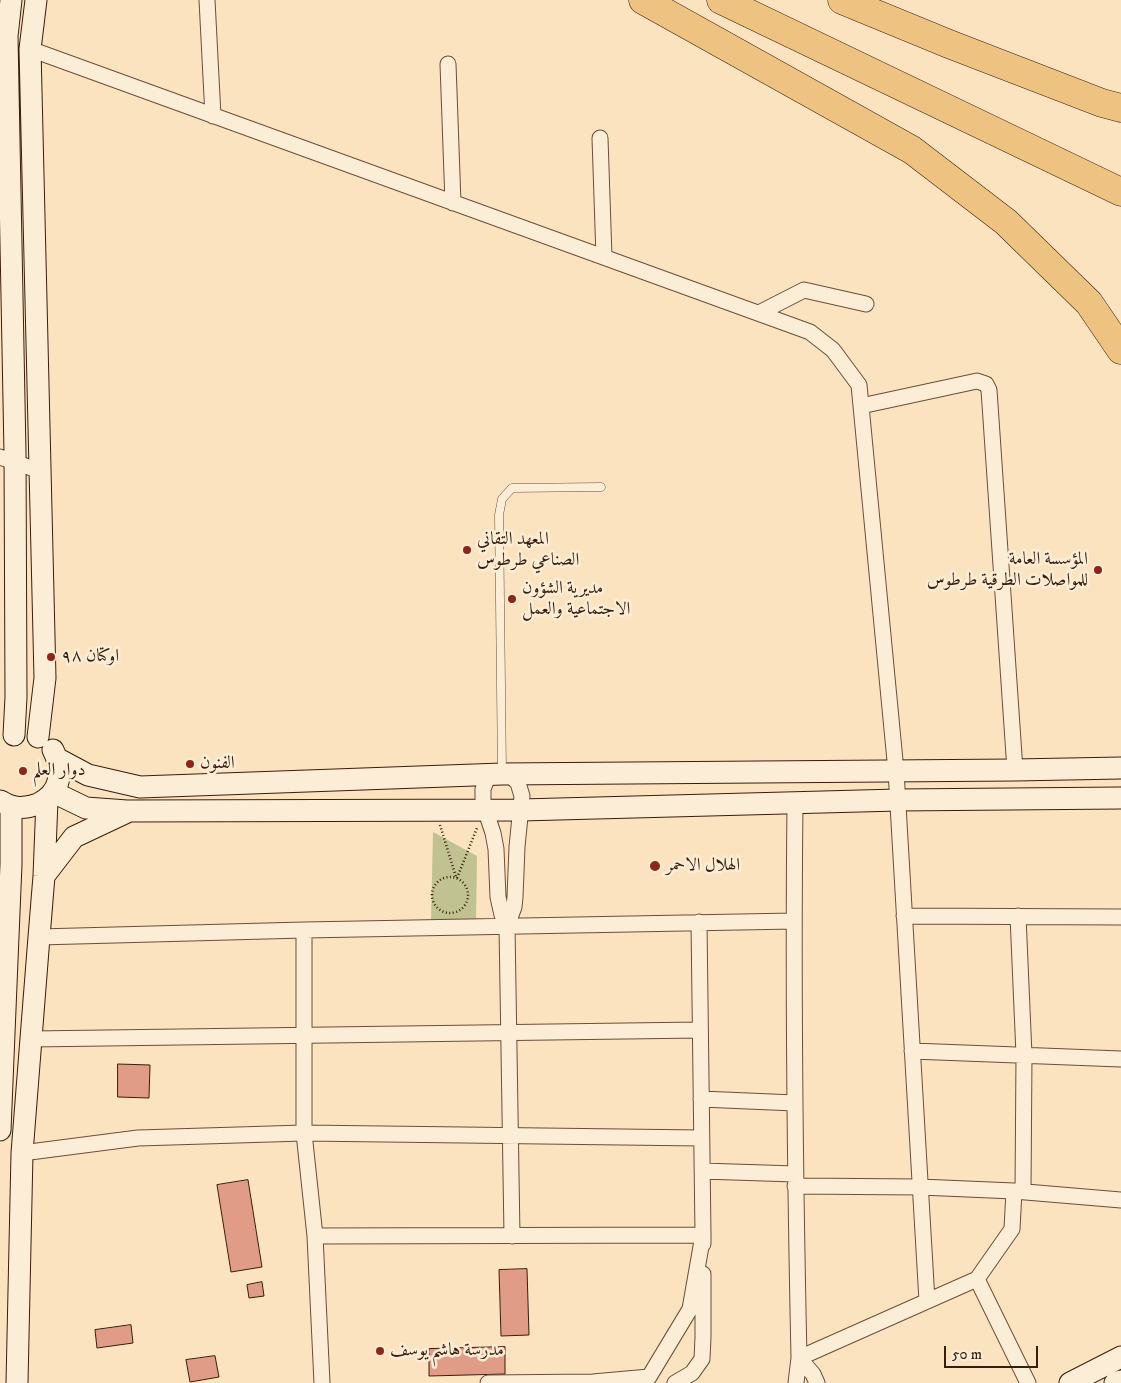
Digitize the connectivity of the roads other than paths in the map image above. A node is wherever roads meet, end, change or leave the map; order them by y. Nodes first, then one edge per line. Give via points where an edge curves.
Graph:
1 (11, 0) edge
2 (36, 0) edge
3 (207, 0) edge
4 (643, 0) edge
5 (721, 0) edge
6 (842, 0) edge
7 (4, 44) edge
8 (30, 49) junction
9 (448, 64) dead end
10 (1121, 108) edge
11 (213, 116) junction
12 (600, 138) dead end
13 (1121, 192) edge
14 (453, 203) junction
15 (604, 258) junction
16 (866, 304) dead end
17 (760, 313) junction
18 (1121, 350) edge
19 (861, 406) junction
20 (8, 460) edge
21 (40, 471) junction
22 (601, 487) dead end
23 (8, 562) edge
24 (7, 738) edge
25 (38, 738) junction
26 (58, 759) junction
27 (1121, 768) edge
28 (1015, 770) junction
29 (896, 771) junction
30 (500, 774) junction
31 (50, 796) junction
32 (1121, 798) edge
33 (898, 800) junction
34 (6, 803) edge
35 (796, 803) junction
36 (484, 810) junction
37 (521, 810) junction
38 (127, 812) junction
39 (44, 876) junction
40 (904, 916) junction
41 (1018, 916) junction
42 (1121, 917) edge
43 (794, 921) junction
44 (699, 922) junction
45 (507, 926) junction
46 (304, 930) junction
47 (39, 937) junction
48 (700, 1030) junction
49 (509, 1032) junction
50 (304, 1035) junction
51 (31, 1039) junction
52 (912, 1051) junction
53 (1024, 1055) junction
54 (1121, 1059) edge
55 (701, 1099) junction
56 (795, 1103) junction
57 (0, 1130) edge
58 (304, 1134) junction
59 (510, 1135) junction
60 (701, 1138) junction
61 (22, 1153) junction
62 (702, 1171) junction
63 (795, 1180) junction
64 (920, 1187) junction
65 (1018, 1191) junction
66 (1121, 1200) edge
67 (702, 1235) junction
68 (315, 1236) junction
69 (512, 1236) junction
70 (978, 1279) junction
71 (927, 1301) junction
72 (1121, 1357) edge
73 (799, 1358) junction
74 (1121, 1381) edge
75 (593, 1382) edge
76 (16, 1383) edge
77 (322, 1383) edge
78 (488, 1383) edge
79 (674, 1383) edge
80 (796, 1383) edge
81 (817, 1383) edge
82 (1028, 1383) edge
83 (1070, 1383) edge
84 (1115, 1383) edge

1 - 7 main road
2 - 8 main road
3 - 11 street
4 - 18 highway via 912,150 1006,222 1089,303
5 - 13 highway
6 - 10 highway
7 - 20 main road
8 - 11 street
8 - 21 main road
9 - 14 street
11 - 14 street
12 - 15 street
14 - 15 street
15 - 17 street
16 - 17 street via 804,290
17 - 19 street via 810,332 833,350 859,385
19 - 28 street via 977,381 986,384 989,390
19 - 29 street
20 - 21 street
20 - 23 main road
21 - 25 main road via 45,678
22 - 30 lane via 512,488 502,499 499,515
23 - 24 main road via 16,697
24 - 25 main road via 26,734
25 - 26 main road via 53,750
26 - 30 main road via 88,776 140,787
26 - 31 main road via 59,781
27 - 28 main road
28 - 29 main road
29 - 30 main road
29 - 33 street
30 - 36 street via 483,789
30 - 37 street via 514,778 521,789
31 - 34 main road via 30,808
31 - 38 main road via 86,808
31 - 39 main road
32 - 33 main road
33 - 35 main road
33 - 40 street
34 - 57 main road via 11,864
35 - 37 main road
35 - 43 street
36 - 37 main road
36 - 38 main road
36 - 45 street via 493,833 498,897
37 - 45 street via 514,907
38 - 39 main road via 74,837
39 - 47 main road
40 - 41 street
40 - 52 street
41 - 42 street
41 - 53 street
43 - 44 street
43 - 56 street
44 - 45 street
44 - 48 street
45 - 46 street
45 - 49 street
46 - 47 street
46 - 50 street
47 - 51 main road
48 - 49 street
48 - 55 street
49 - 50 street
49 - 59 street
50 - 51 street
50 - 58 street
51 - 61 main road
52 - 53 street
52 - 64 street
53 - 54 street
53 - 65 street
55 - 56 street
55 - 60 street
56 - 63 street
58 - 59 street
58 - 61 street via 138,1138
58 - 68 street
59 - 60 street
59 - 69 street
60 - 62 street
61 - 76 main road
62 - 63 street
62 - 67 street
63 - 64 street
63 - 73 street
64 - 65 street
64 - 71 street
65 - 66 street
65 - 70 street via 1012,1230
67 - 69 street
67 - 75 street via 690,1309 649,1377
67 - 79 street via 702,1359 692,1373
68 - 69 street
68 - 77 street
70 - 71 street
70 - 82 street
71 - 73 street
72 - 83 main road
73 - 80 street
73 - 81 street
74 - 84 main road
75 - 78 street

